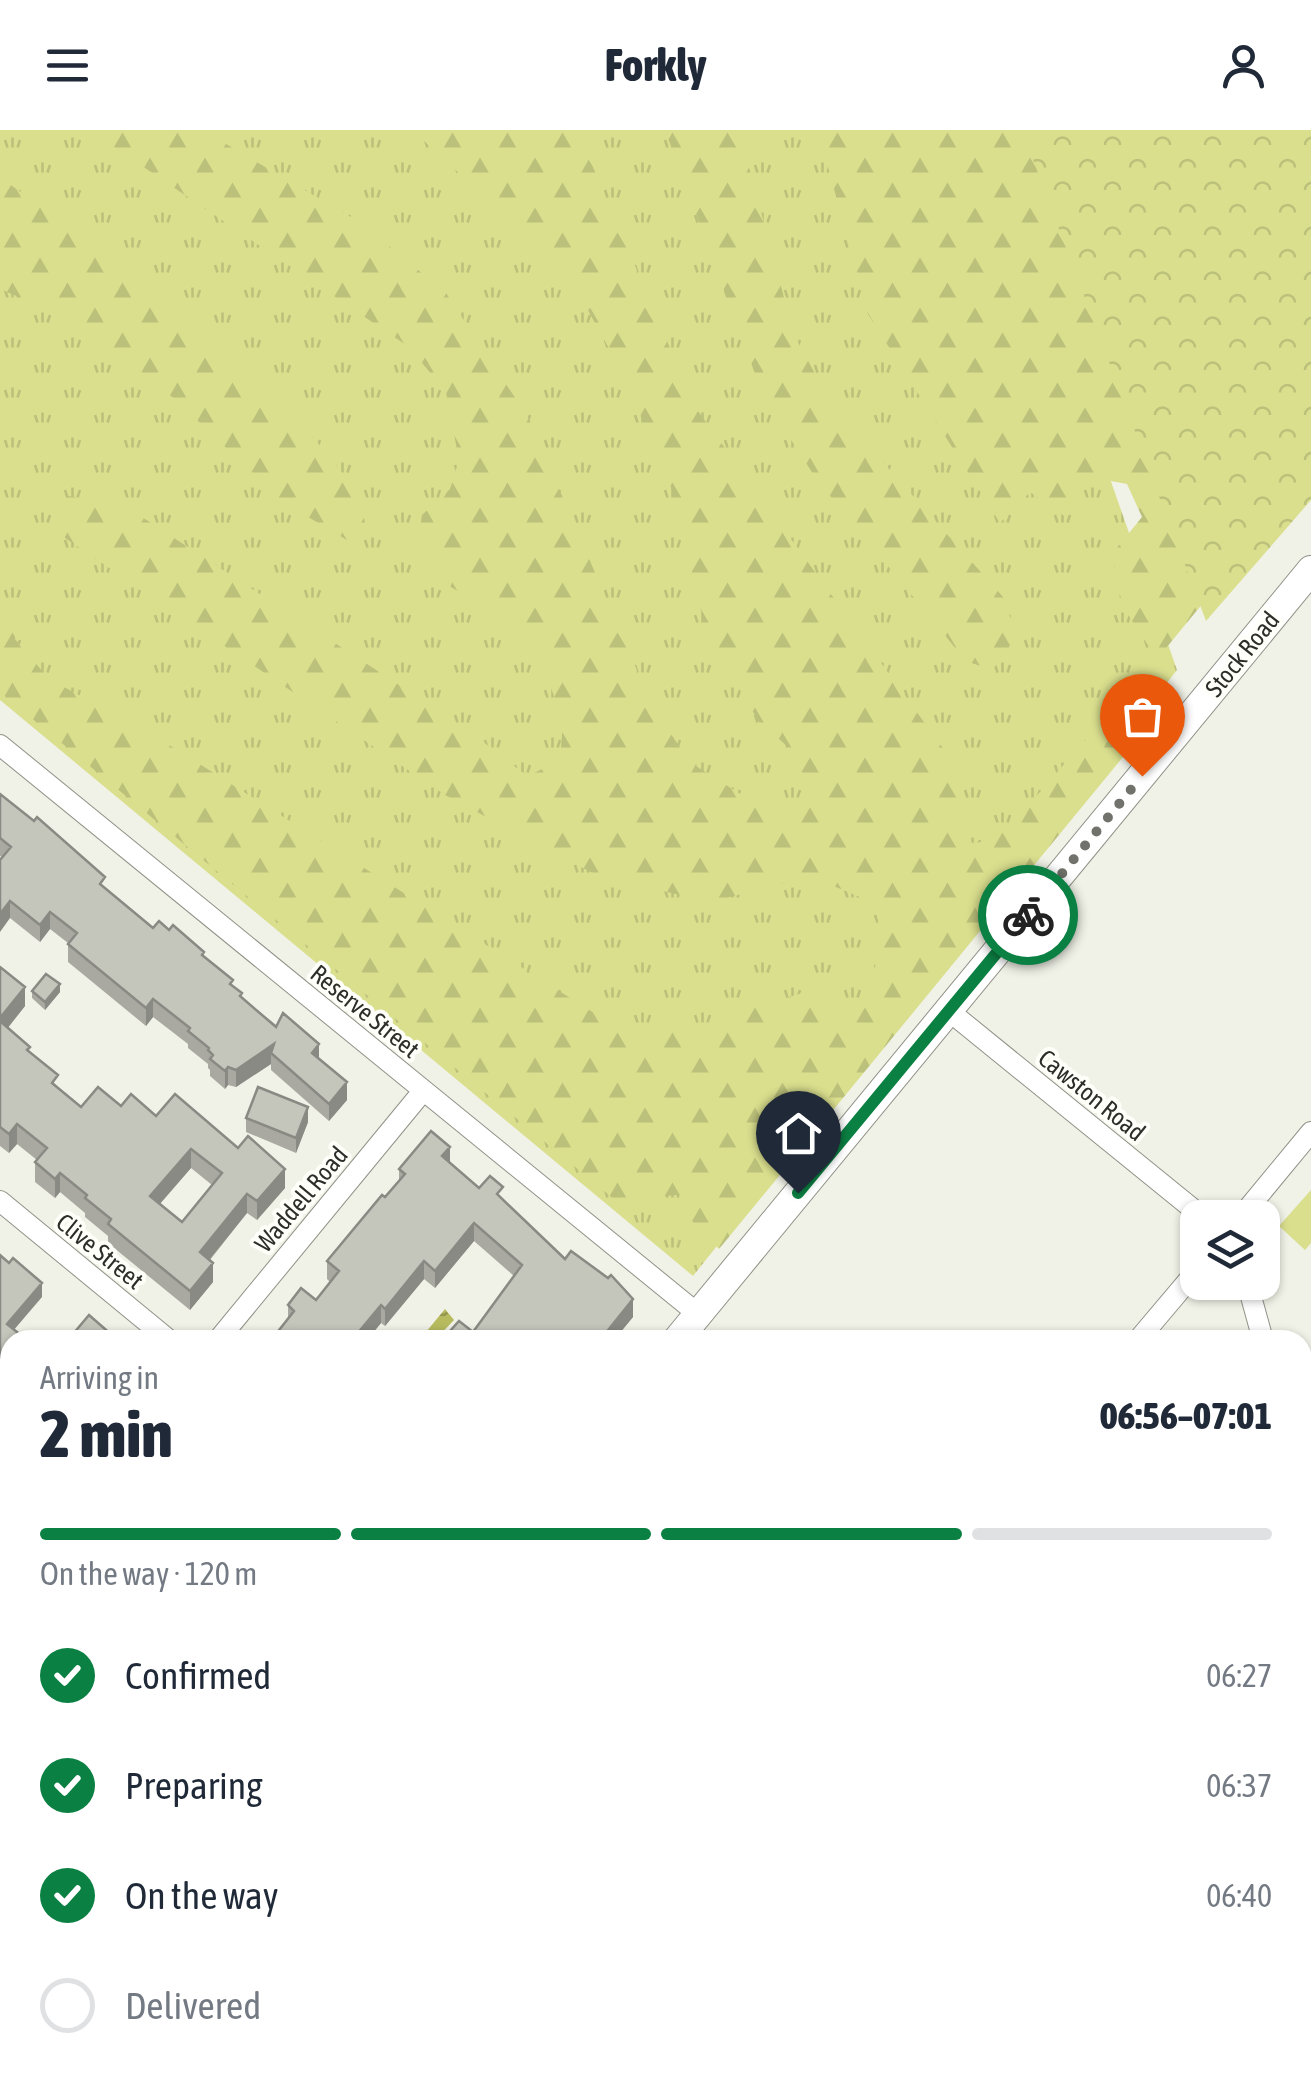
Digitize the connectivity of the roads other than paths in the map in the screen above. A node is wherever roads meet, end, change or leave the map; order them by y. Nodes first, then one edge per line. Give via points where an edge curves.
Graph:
1 (1311, 570) edge
2 (0, 745) edge
3 (949, 1012) junction
4 (424, 1090) junction
5 (1311, 1132) edge
6 (1182, 1200) edge
7 (1255, 1200) edge
8 (0, 1201) edge
9 (1180, 1290) edge
10 (1252, 1300) edge
11 (698, 1314) junction
12 (157, 1330) edge
13 (226, 1330) edge
14 (685, 1330) edge
15 (1146, 1330) edge
16 (1261, 1330) edge

1 - 3 street, Stock Road
2 - 4 street, Reserve Street
3 - 6 street, Cawston Road
3 - 11 street, Stock Road
4 - 11 street, Reserve Street
4 - 13 street, Waddell Road
5 - 7 street
8 - 12 street, Clive Street
9 - 15 street
10 - 16 street
11 - 14 street, Stock Road

